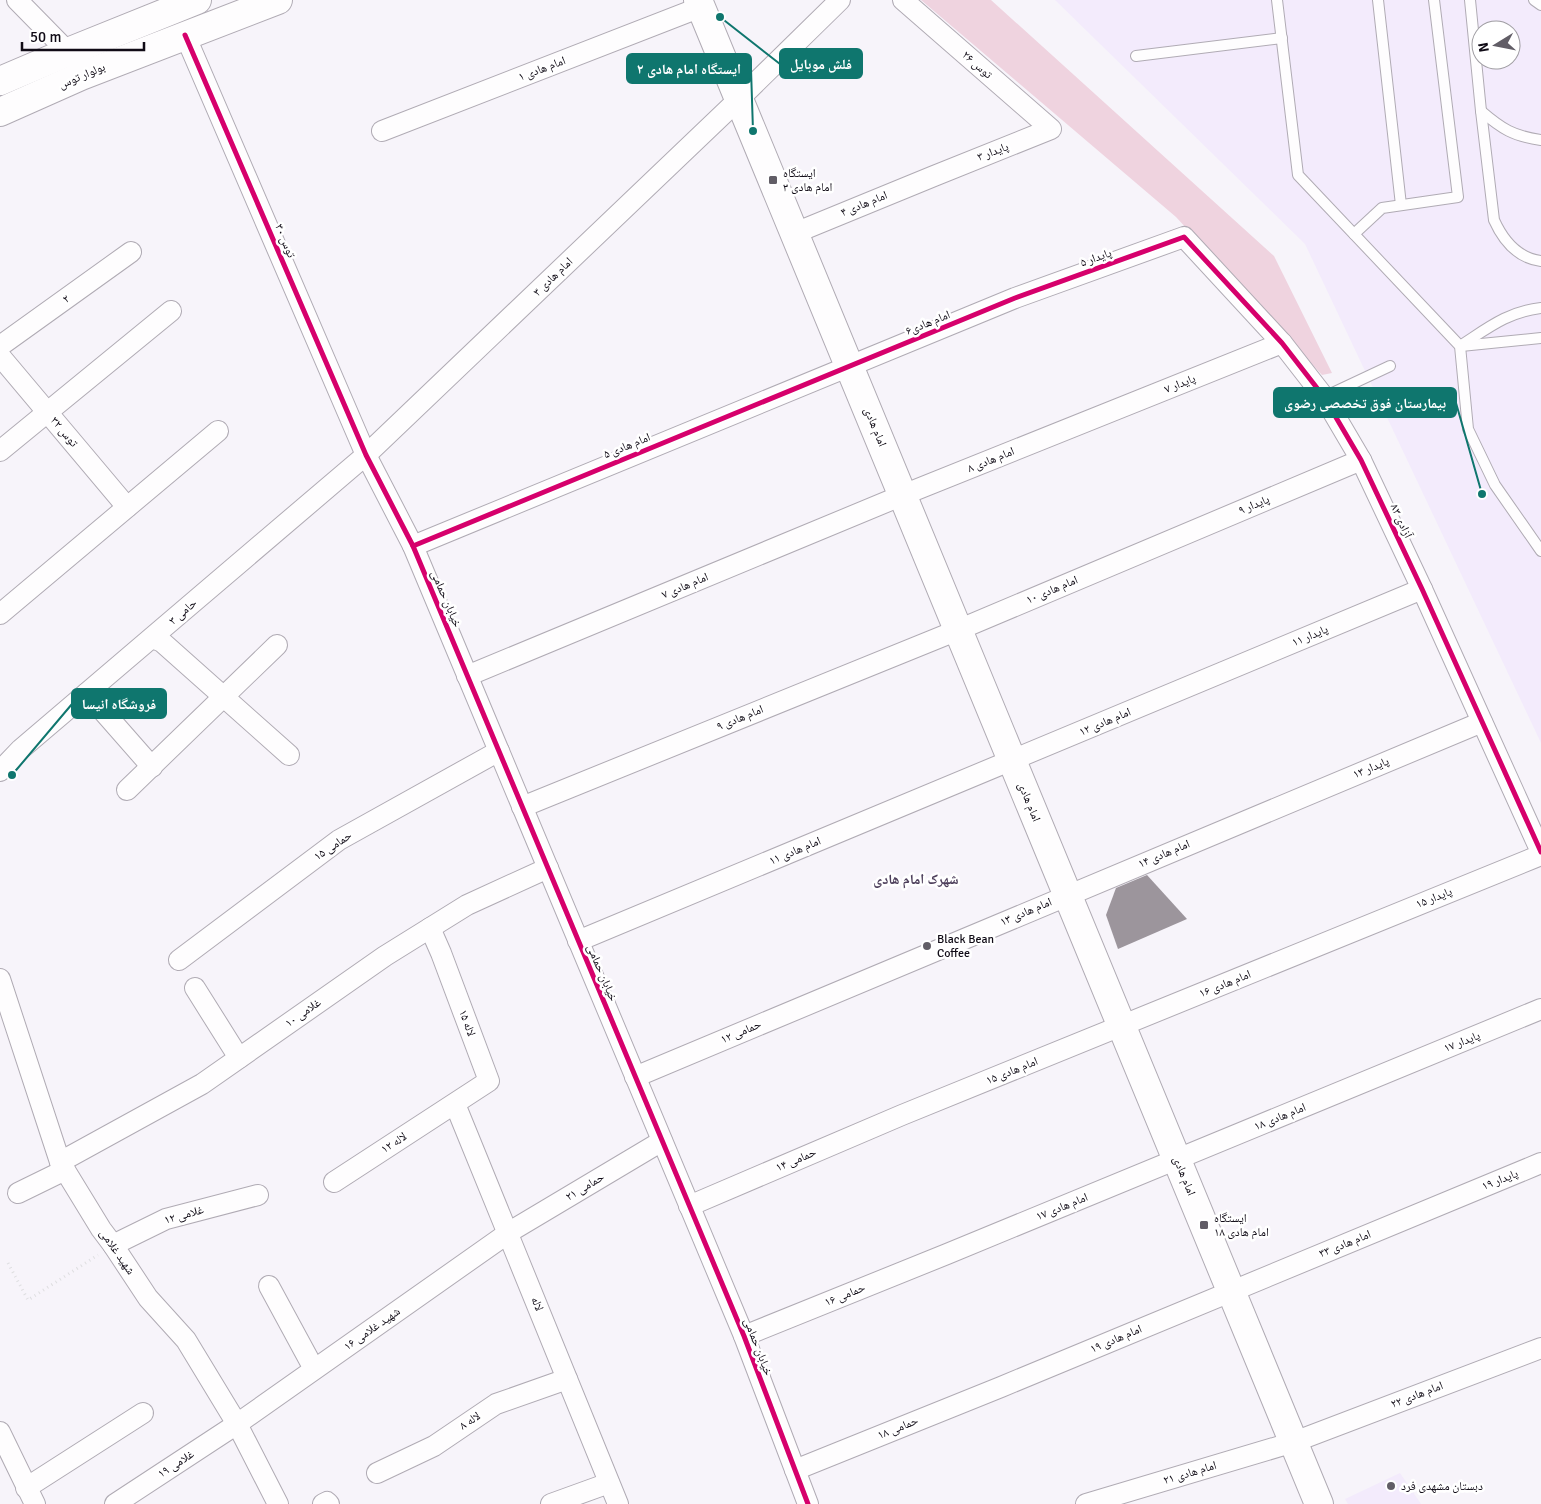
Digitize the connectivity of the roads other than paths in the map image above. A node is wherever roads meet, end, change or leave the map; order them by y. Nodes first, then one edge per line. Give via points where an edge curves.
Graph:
1 (17, 0) edge
2 (197, 0) edge
3 (278, 0) edge
4 (840, 0) edge
5 (903, 0) edge
6 (1277, 0) edge
7 (1378, 0) edge
8 (1434, 0) edge
9 (1470, 0) edge
10 (1534, 0) edge
11 (700, 3) edge
12 (1541, 5) edge
13 (185, 35) junction
14 (1282, 38) junction
15 (68, 52) junction
16 (1136, 56) dead end
17 (0, 81) edge
18 (739, 99) junction
19 (1481, 111) junction
20 (0, 112) edge
21 (1052, 129) joint
22 (382, 131) dead end
23 (1541, 140) edge
24 (934, 176) joint
25 (1401, 205) junction
26 (794, 233) junction
27 (1354, 234) junction
28 (1184, 236) joint
29 (131, 252) dead end
30 (1541, 261) edge
31 (1015, 298) joint
32 (1541, 308) edge
33 (171, 311) dead end
34 (1541, 338) edge
35 (1282, 343) junction
36 (0, 346) edge
37 (1460, 346) junction
38 (0, 356) edge
39 (849, 365) junction
40 (1390, 366) dead end
41 (1331, 394) junction
42 (47, 412) junction
43 (1079, 424) joint
44 (218, 431) dead end
45 (0, 451) edge
46 (366, 455) junction
47 (1361, 460) junction
48 (903, 495) junction
49 (128, 507) junction
50 (413, 546) junction
51 (1147, 550) joint
52 (1541, 551) edge
53 (1422, 589) junction
54 (0, 614) edge
55 (958, 630) junction
56 (153, 638) junction
57 (277, 645) dead end
58 (467, 676) junction
59 (1198, 683) joint
60 (87, 693) junction
61 (224, 696) junction
62 (1482, 722) junction
63 (498, 751) junction
64 (288, 755) dead end
65 (1012, 760) junction
66 (152, 766) junction
67 (0, 771) edge
68 (127, 790) dead end
69 (522, 807) junction
70 (1260, 814) joint
71 (1541, 853) edge
72 (548, 868) junction
73 (1068, 894) junction
74 (430, 928) junction
75 (578, 941) junction
76 (1327, 942) joint
77 (179, 960) dead end
78 (0, 979) edge
79 (196, 988) dead end
80 (847, 988) joint
81 (1541, 1009) edge
82 (1122, 1026) junction
83 (239, 1058) junction
84 (1383, 1074) joint
85 (635, 1077) junction
86 (455, 1104) junction
87 (902, 1115) joint
88 (662, 1141) junction
89 (1177, 1159) junction
90 (1541, 1163) edge
91 (63, 1166) junction
92 (334, 1182) dead end
93 (18, 1193) dead end
94 (258, 1195) dead end
95 (1459, 1198) joint
96 (689, 1206) junction
97 (508, 1234) junction
98 (113, 1245) junction
99 (947, 1254) joint
100 (269, 1286) dead end
101 (1232, 1291) junction
102 (744, 1336) junction
103 (1541, 1348) edge
104 (314, 1370) junction
105 (567, 1380) junction
106 (1001, 1387) joint
107 (143, 1413) dead end
108 (237, 1424) junction
109 (0, 1432) edge
110 (1294, 1442) junction
111 (795, 1470) junction
112 (377, 1473) dead end
113 (609, 1483) junction
114 (31, 1496) edge
115 (123, 1502) edge
116 (278, 1504) edge
117 (323, 1504) edge
118 (329, 1504) edge
119 (551, 1504) edge
120 (618, 1504) edge
121 (808, 1504) edge
122 (1086, 1504) edge
123 (1320, 1504) edge

1 - 15 street
2 - 15 main road
3 - 13 main road, بولوار توس
4 - 18 street, امام هادی ۳
5 - 21 street, توس ۲۶
6 - 14 lane
7 - 25 lane
8 - 25 lane via 1458,197
9 - 19 lane
10 - 12 lane
11 - 18 main road, امام هادی
11 - 22 street, امام هادی ۱
13 - 20 main road, بولوار توس
13 - 46 street, توس ۳۰
14 - 16 lane
14 - 27 lane via 1298,175
15 - 17 main road
18 - 26 main road, امام هادی
18 - 46 street, امام هادی ۳
19 - 23 lane via 1498,126 1520,136
19 - 30 lane via 1494,220 1502,236 1515,250 1530,260
21 - 24 street, پایدار ۳
24 - 26 street, امام هادی ۴
25 - 27 lane via 1382,208
26 - 39 main road, امام هادی
27 - 37 lane
28 - 31 street, پایدار ۵
28 - 35 street, آزادی ۸۳
29 - 36 street, ۲
31 - 39 street, امام هادی۶
32 - 37 lane via 1515,312
33 - 42 street
34 - 37 lane
35 - 41 street, آزادی ۸۳
35 - 43 street, پایدار ۷
37 - 52 lane via 1468,430 1495,485
38 - 42 street, توس ۳۲
39 - 48 main road, امام هادی
39 - 50 street, امام هادی ۵
40 - 41 lane
41 - 47 street, آزادی ۸۳
42 - 45 street
42 - 49 street, توس ۳۲
43 - 48 street, امام هادی ۸
44 - 49 street
46 - 50 street, خیابان حمامی
46 - 56 street, حامی ۳
47 - 51 street, پایدار ۹
47 - 53 street, آزادی ۸۳
48 - 55 main road, امام هادی
48 - 58 street, امام هادی ۷
49 - 54 street
50 - 58 street, خیابان حمامی
51 - 55 street, امام هادی ۱۰
53 - 59 street, پایدار ۱۱
53 - 62 street, آزادی ۸۳
55 - 65 main road, امام هادی
55 - 69 street, امام هادی ۹
56 - 60 street, حامی ۳
56 - 61 street via 162,642
57 - 61 street
58 - 63 street, خیابان حمامی
59 - 65 street, امام هادی ۱۲
60 - 66 street
60 - 67 street, حامی ۳
61 - 64 street
61 - 66 street
62 - 70 street, پایدار ۱۳
62 - 71 street, آزادی ۸۳
63 - 69 street, خیابان حمامی
63 - 77 street, حمامی ۱۵ via 339,840
65 - 73 main road, امام هادی
65 - 75 street, امام هادی ۱۱
66 - 68 street
69 - 72 street, خیابان حمامی
70 - 73 street, امام هادی ۱۴
71 - 76 street, پایدار ۱۵
72 - 74 street, غلامی ۱۰ via 466,905
72 - 75 street, خیابان حمامی
73 - 80 street, امام هادی ۱۳
73 - 82 main road, امام هادی
74 - 83 street, غلامی ۱۰
74 - 86 street, لاله ۱۵ via 488,1082
75 - 85 street, خیابان حمامی
76 - 82 street, امام هادی ۱۶
78 - 91 street, شهید غلامی
79 - 83 street
80 - 85 street, حمامی ۱۲
81 - 84 street, پایدار ۱۷
82 - 87 street, امام هادی ۱۵
82 - 89 main road, امام هادی
83 - 91 street, غلامی ۱۰ via 202,1084
84 - 89 street, امام هادی ۱۸
85 - 88 street, خیابان حمامی
86 - 92 street, لاله ۱۲
86 - 97 street, لاله
87 - 96 street, حمامی ۱۴
88 - 96 street, خیابان حمامی
88 - 97 street, حمامی ۲۱
89 - 99 street, امام هادی ۱۷
89 - 101 main road, امام هادی
90 - 95 street, پایدار ۱۹
91 - 93 street, غلامی ۱۰
91 - 98 street, شهید غلامی
94 - 98 street, غلامی ۱۲ via 166,1219
95 - 101 street, امام هادی ۳۳
96 - 102 street, خیابان حمامی
97 - 104 street, شهید غلامی ۱۶
97 - 105 street, لاله
98 - 108 street, شهید غلامی via 148,1298 186,1340
99 - 102 street, حمامی ۱۶
100 - 104 street
101 - 106 street, امام هادی ۱۹
101 - 110 main road, امام هادی
102 - 111 street, خیابان حمامی
103 - 110 street, امام هادی ۲۲
104 - 108 street, شهید غلامی ۱۶
105 - 112 street, لاله ۸ via 496,1404 434,1446
105 - 113 street, لاله
106 - 111 street, حمامی ۱۸
107 - 114 street
108 - 115 street, غلامی ۱۹
108 - 116 street, شهید غلامی
109 - 114 street
110 - 122 street, امام هادی ۲۱
110 - 123 main road, امام هادی
111 - 121 street, خیابان حمامی
113 - 119 street
113 - 120 street, لاله
117 - 118 street

